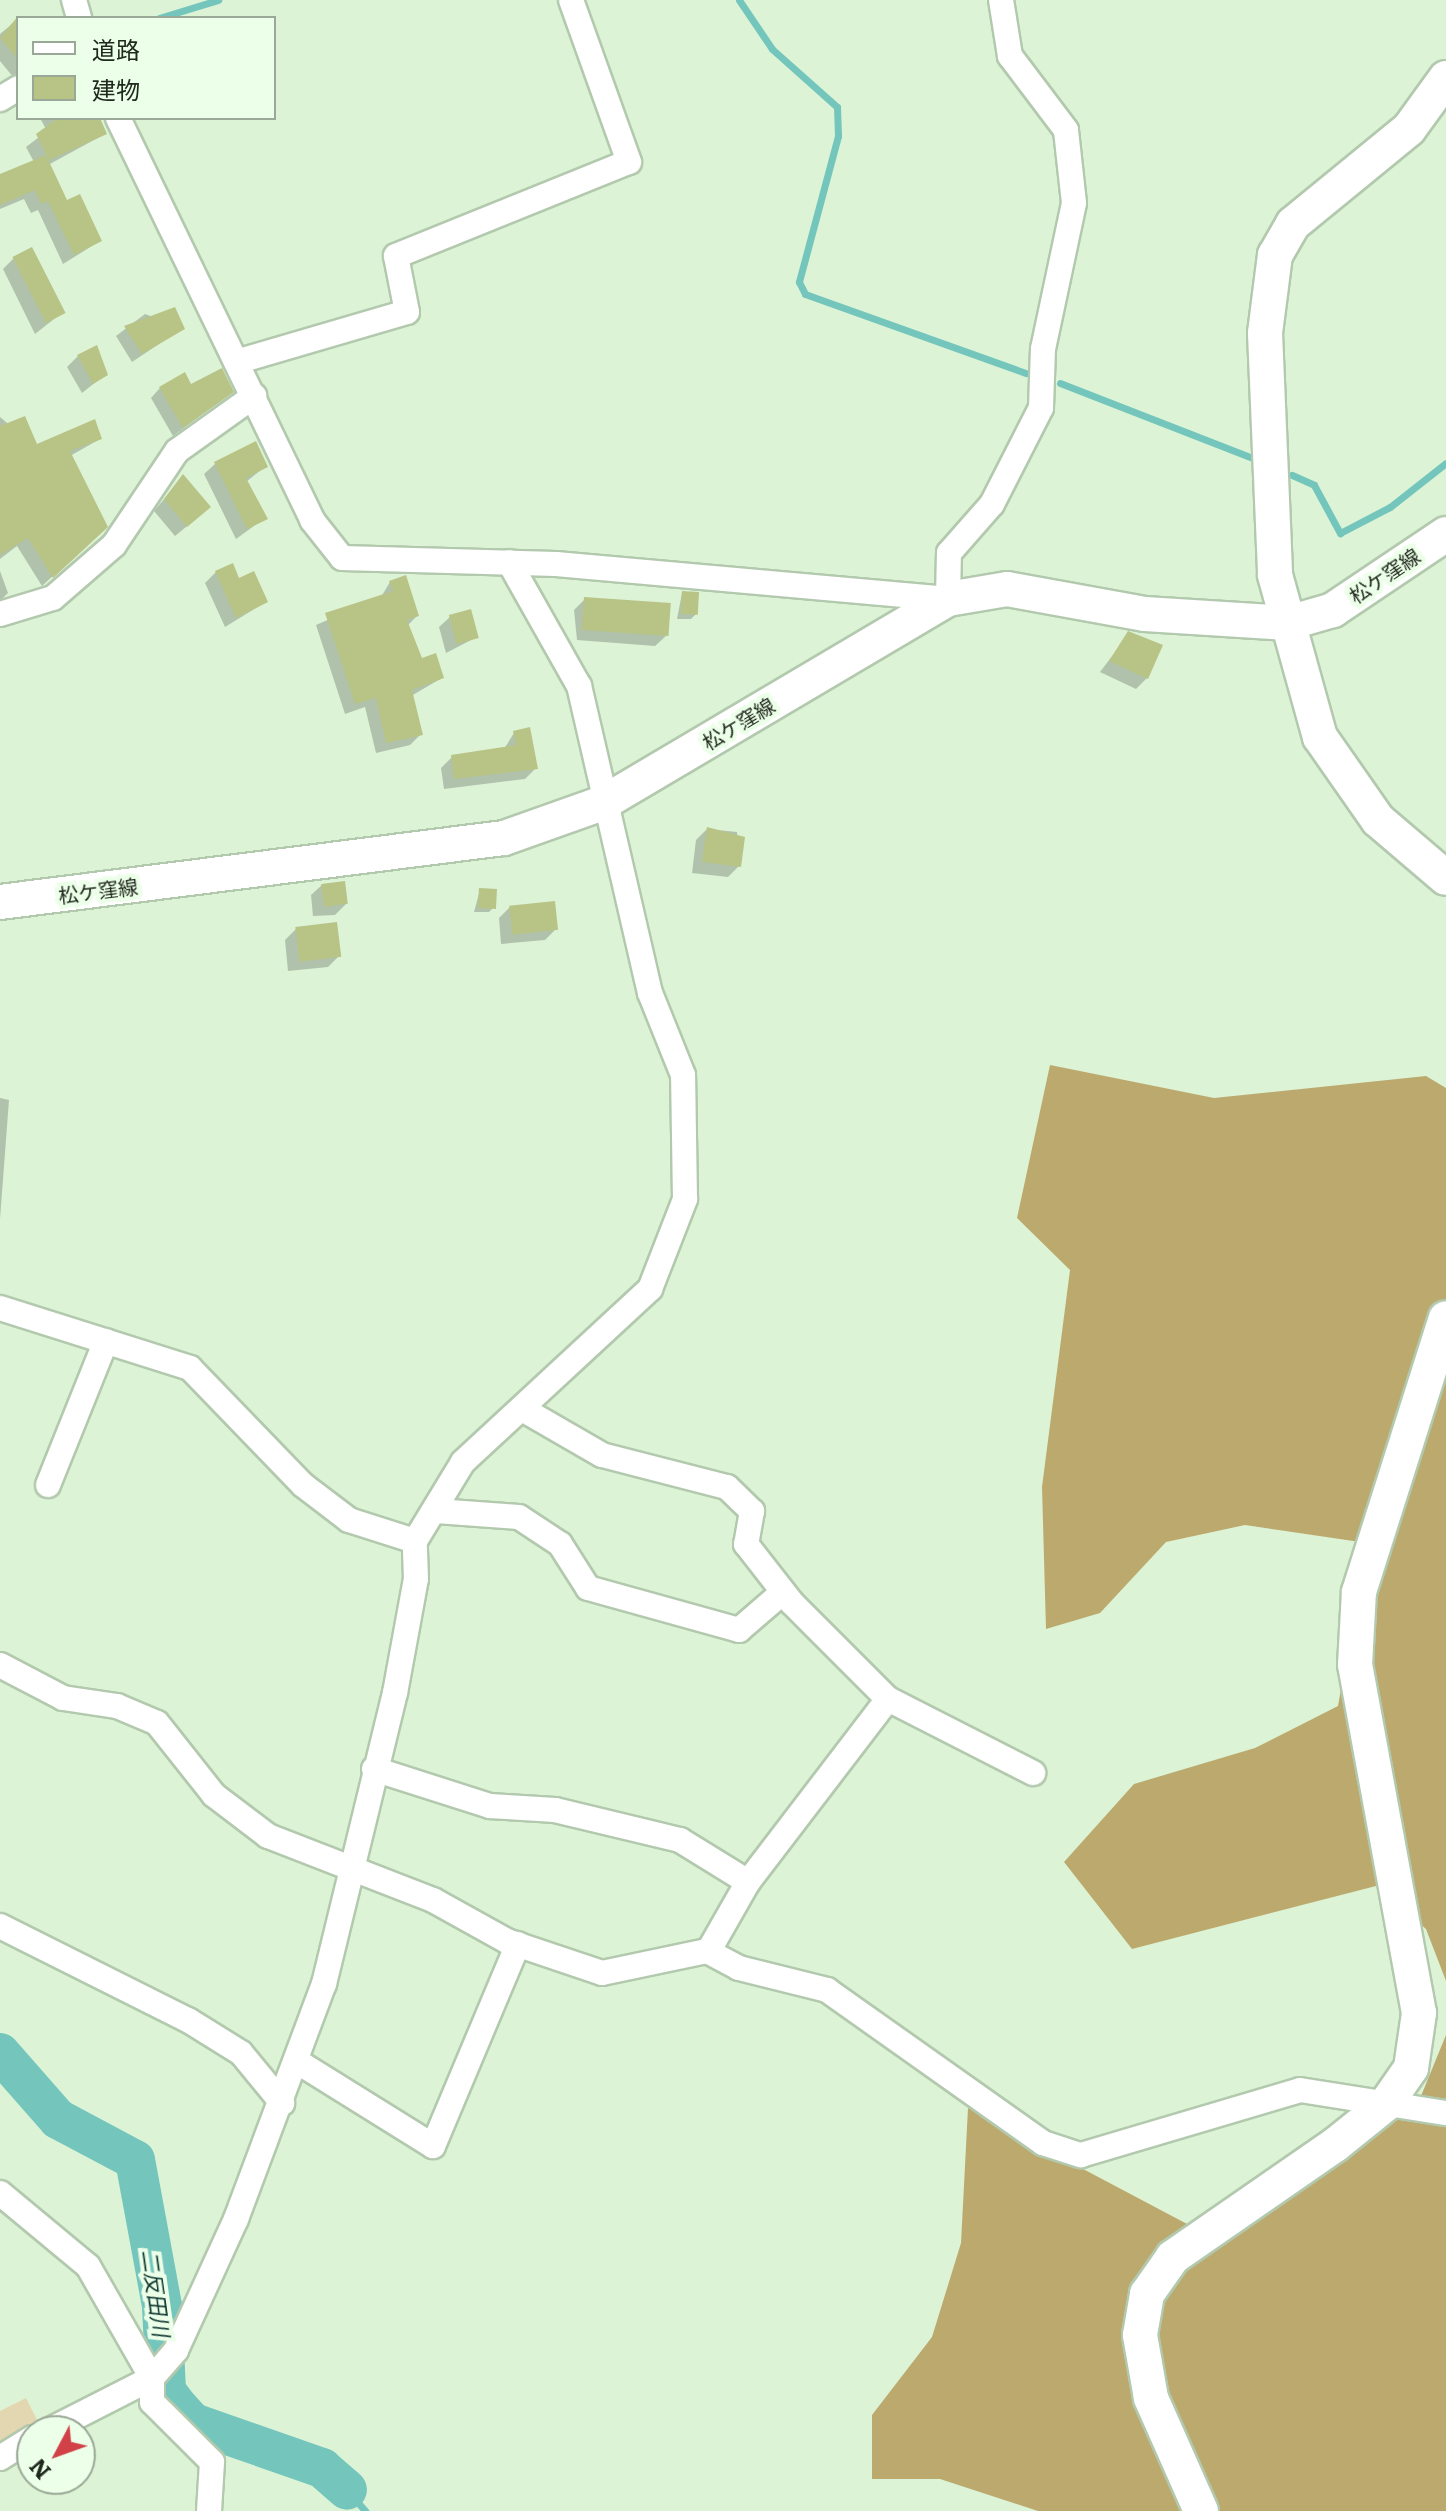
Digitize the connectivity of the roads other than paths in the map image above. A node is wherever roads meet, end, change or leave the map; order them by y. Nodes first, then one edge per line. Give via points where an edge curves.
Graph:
1 (571, 0) edge
2 (1001, 0) edge
3 (1446, 78) edge
4 (119, 120) edge
5 (236, 362) junction
6 (254, 396) junction
7 (1446, 534) edge
8 (509, 562) junction
9 (948, 599) junction
10 (0, 614) edge
11 (1288, 623) junction
12 (603, 803) junction
13 (1446, 878) edge
14 (0, 902) edge
15 (0, 1308) edge
16 (1446, 1318) edge
17 (106, 1341) junction
18 (524, 1410) junction
19 (48, 1485) dead end
20 (436, 1511) junction
21 (415, 1541) junction
22 (783, 1592) junction
23 (0, 1665) edge
24 (888, 1699) junction
25 (374, 1769) junction
26 (1033, 1773) dead end
27 (350, 1865) junction
28 (748, 1882) junction
29 (0, 1926) edge
30 (518, 1944) junction
31 (708, 1952) junction
32 (298, 2062) junction
33 (282, 2103) junction
34 (1386, 2104) junction
35 (1446, 2113) edge
36 (0, 2193) edge
37 (155, 2375) junction
38 (79, 2415) edge
39 (209, 2511) edge
40 (1201, 2511) edge

1 - 5 street via 629,162 396,256 407,312
2 - 9 street via 1010,56 1066,130 1074,203 1043,349 1041,408 992,504 949,553
3 - 11 street via 1409,129 1293,224 1275,255 1265,333 1275,575
4 - 5 street
5 - 6 street
6 - 8 street via 312,520 342,558
6 - 10 street via 177,451 122,536 53,598
7 - 11 street, 松ケ窪線 via 1333,610
8 - 9 street
8 - 12 street via 579,686
9 - 11 street, 松ケ窪線 via 1007,589 1145,614
9 - 12 street, 松ケ窪線
11 - 13 street via 1320,737 1345,781
12 - 14 street, 松ケ窪線 via 504,838 407,854
12 - 18 street via 650,993 683,1075 685,1199 650,1289
15 - 17 street
16 - 34 street via 1359,1592 1355,1665 1419,2013 1411,2068
17 - 19 street
17 - 21 street via 190,1368 303,1485 349,1520
18 - 20 street via 463,1462
18 - 22 street via 602,1455 727,1487 752,1511 746,1544
20 - 21 street
20 - 22 street via 519,1517 560,1544 588,1588 739,1630
21 - 25 street via 416,1579
22 - 24 street
23 - 27 street via 63,1698 117,1706 157,1723 214,1795 252,1826
24 - 26 street
24 - 28 street
25 - 27 street
25 - 28 street via 490,1806 555,1810 680,1840
27 - 30 street
27 - 32 street
28 - 31 street
29 - 33 street via 241,2053
30 - 31 street via 602,1973
30 - 32 street via 433,2146
31 - 34 street via 739,1968 827,1990 1043,2143 1081,2155 1300,2090
32 - 33 street
33 - 37 street via 176,2350
34 - 35 street
34 - 40 street via 1173,2257 1147,2294 1140,2335 1151,2398
36 - 37 street via 88,2266
37 - 38 street
37 - 39 street via 152,2402 212,2462

